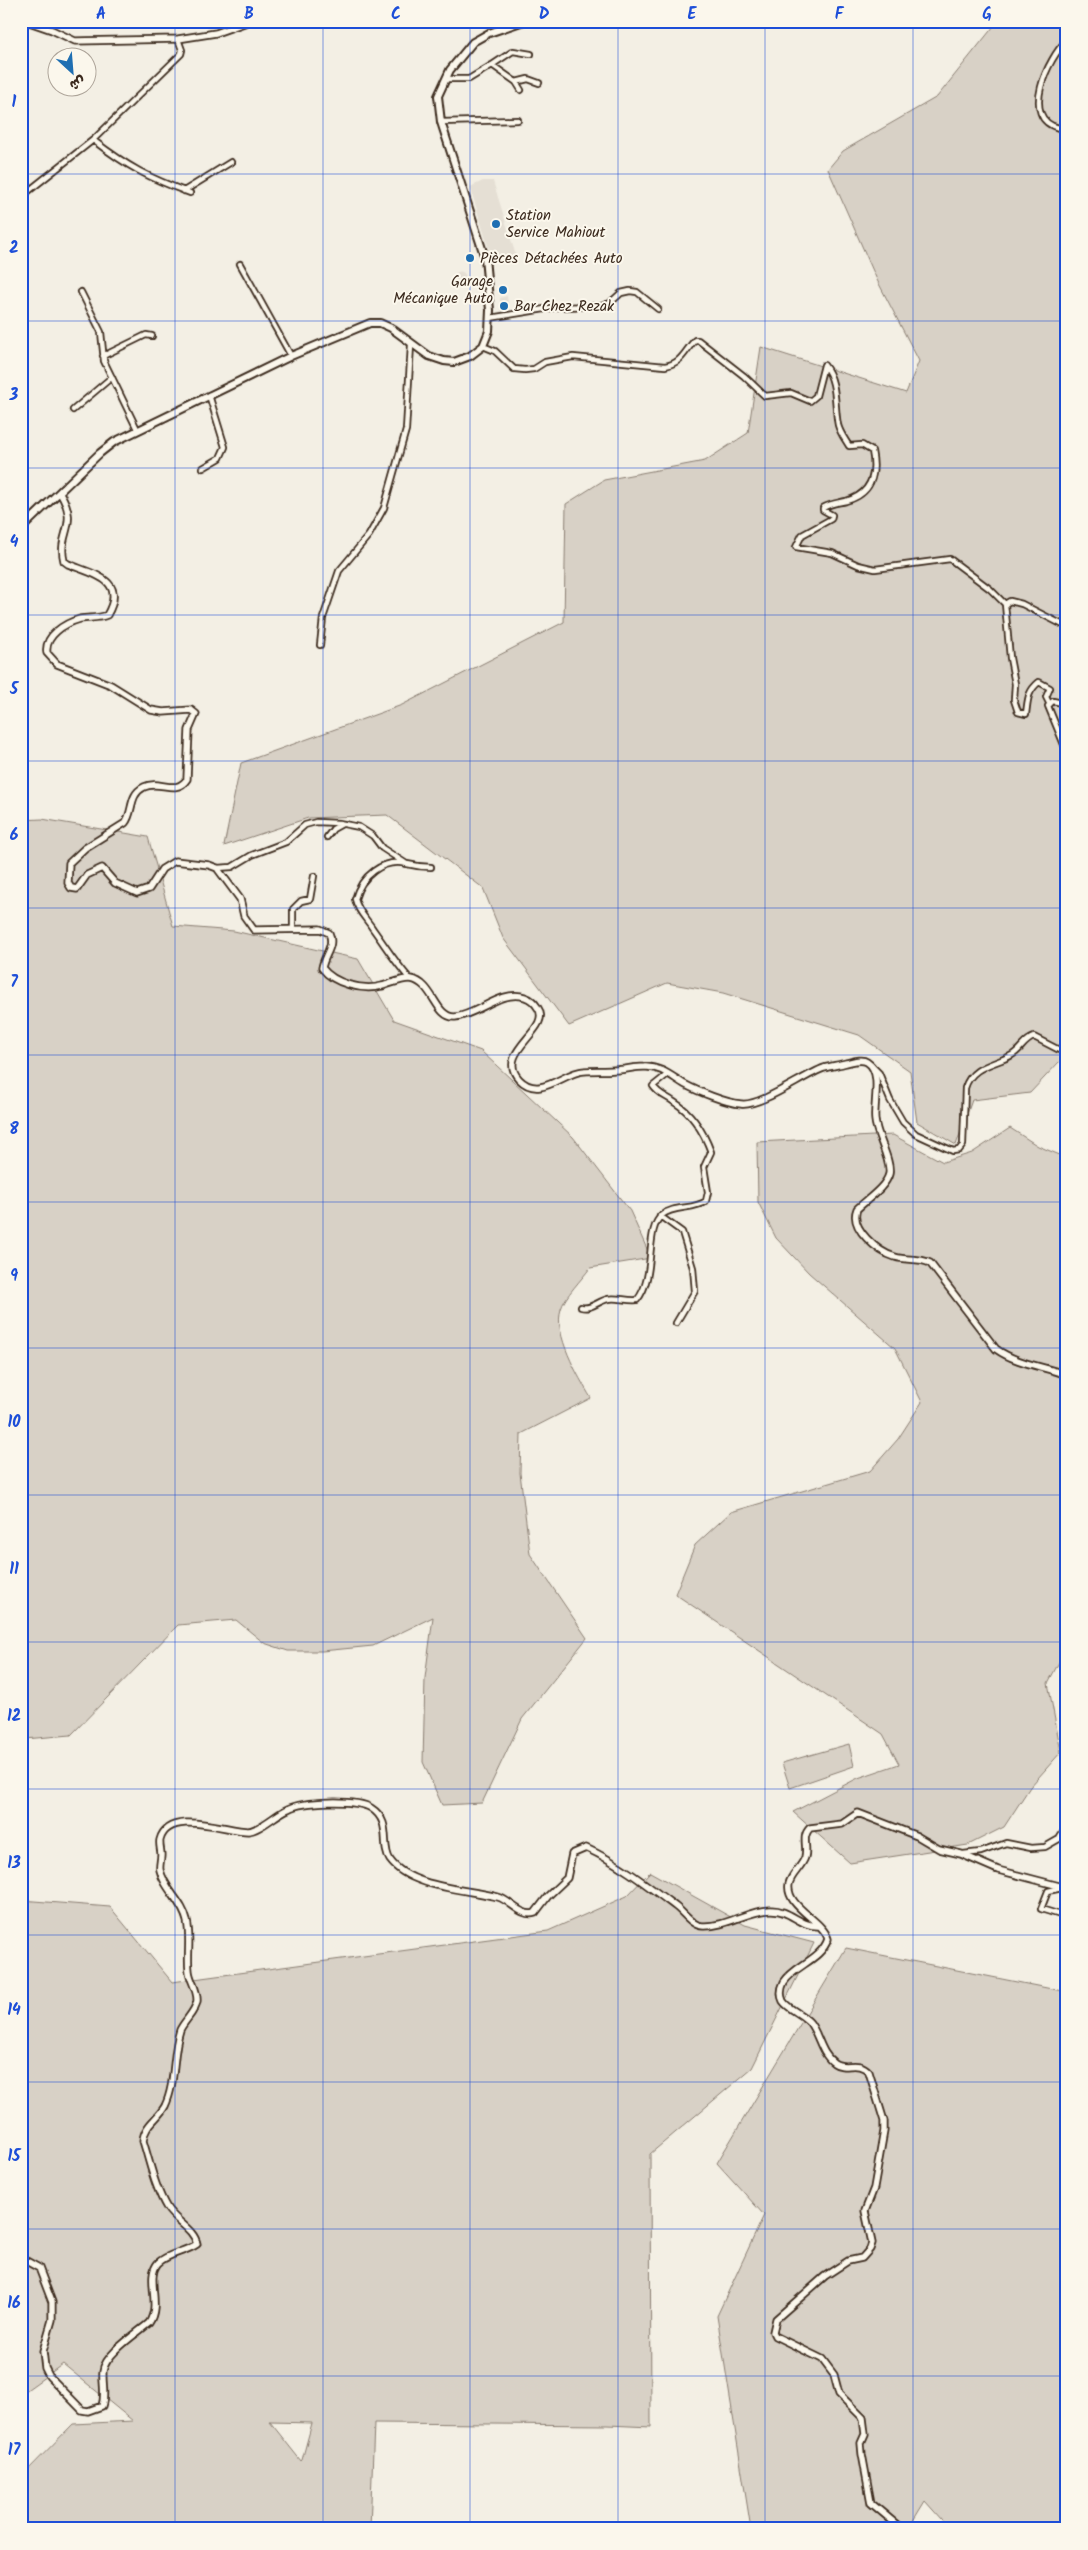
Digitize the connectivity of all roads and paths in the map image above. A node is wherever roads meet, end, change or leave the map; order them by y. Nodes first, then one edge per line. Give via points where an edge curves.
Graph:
1 (26, 21) edge
2 (250, 21) edge
3 (524, 21) edge
4 (178, 39) junction
5 (1067, 40) edge
6 (531, 54) dead end
7 (492, 65) junction
8 (446, 79) junction
9 (516, 82) junction
10 (539, 83) dead end
11 (520, 90) dead end
12 (518, 120) dead end
13 (441, 122) junction
14 (1059, 128) dead end
15 (93, 140) junction
16 (231, 162) dead end
17 (184, 191) junction
18 (190, 194) dead end
19 (21, 197) edge
20 (240, 264) dead end
21 (81, 292) dead end
22 (658, 309) dead end
23 (490, 318) junction
24 (152, 336) dead end
25 (411, 345) junction
26 (483, 346) junction
27 (103, 356) junction
28 (291, 356) junction
29 (112, 377) junction
30 (209, 395) junction
31 (73, 410) dead end
32 (138, 429) junction
33 (203, 468) dead end
34 (60, 493) junction
35 (21, 529) edge
36 (1005, 604) junction
37 (1067, 627) edge
38 (320, 645) dead end
39 (1049, 703) junction
40 (1067, 704) edge
41 (1067, 752) edge
42 (346, 824) junction
43 (327, 837) dead end
44 (406, 863) junction
45 (431, 867) dead end
46 (217, 868) junction
47 (314, 876) dead end
48 (293, 929) junction
49 (410, 979) junction
50 (1067, 1054) edge
51 (869, 1064) junction
52 (668, 1074) junction
53 (660, 1216) junction
54 (581, 1307) dead end
55 (676, 1323) dead end
56 (1067, 1375) edge
57 (1067, 1826) edge
58 (961, 1854) junction
59 (1066, 1888) edge
60 (1067, 1917) edge
61 (820, 1926) junction
62 (21, 2258) edge
63 (902, 2529) edge

1 - 4 street via 75,41
2 - 4 street via 216,33
3 - 8 main road via 473,42 460,55
4 - 15 street via 181,54
5 - 14 street via 1047,67 1039,100 1043,120
6 - 7 street via 513,51
7 - 8 street via 469,79
7 - 9 street
8 - 13 main road via 438,96
9 - 10 street via 528,79
9 - 11 street
12 - 13 street
13 - 23 main road via 485,258
15 - 17 street via 128,166 153,180
15 - 19 street
16 - 17 street
17 - 18 street
20 - 28 street
21 - 27 street via 102,332
22 - 23 street via 637,292 630,291 602,306 557,307
23 - 26 main road
24 - 27 street via 146,335
25 - 26 main road via 428,356 454,362
25 - 28 main road via 391,328 370,323
25 - 38 street via 406,430 384,508 369,535 339,571 323,618
26 - 36 street via 495,351 514,368 525,370 545,362 573,358 674,365 698,340 744,376 761,394 791,394 810,401 816,396 824,365 834,386 838,427 842,435 849,446 862,445 872,451 872,484 855,498 824,508 832,515 831,519 802,535 796,547 832,553 858,566 875,569 950,559
27 - 29 street
28 - 30 main road
29 - 31 street
29 - 32 street
30 - 32 main road
30 - 33 street via 225,447 220,458
32 - 34 main road via 100,453
34 - 35 main road
34 - 46 street via 67,504 69,516 64,561 102,576 108,582 112,596 107,615 72,622 61,628 48,642 47,653 58,664 111,685 150,710 191,710 196,714 189,730 187,780 184,785 172,788 155,784 138,791 132,799 125,823 85,848 70,864 68,883 76,889 87,875 102,868 115,883 137,893 149,889 162,870 175,861
36 - 37 street via 1010,601 1022,604
36 - 39 street via 1014,700 1018,712 1026,714 1025,705 1030,692 1039,682 1050,688 1046,697
39 - 40 street
39 - 41 street via 1048,710
42 - 43 street via 335,827
42 - 44 street via 369,832 382,848
42 - 46 street via 311,823 286,842 232,867
44 - 45 street
44 - 49 street via 373,870 363,882 356,899 362,917
46 - 48 street via 240,899 244,916 254,930
47 - 48 street via 310,899 301,901 292,911
48 - 49 street via 320,929 329,933 331,947 322,968 340,982 368,988
49 - 52 street via 429,989 438,1006 452,1017 507,998 524,997 533,1002 542,1019 518,1048 515,1058 515,1072 528,1085 551,1085 582,1070 646,1067
50 - 51 street via 1034,1037 1011,1056 974,1073 966,1088 963,1145 953,1151 916,1134 903,1122 878,1073
51 - 52 street via 863,1060 825,1068 757,1101 741,1104 693,1088
51 - 56 street via 876,1078 875,1123 889,1169 886,1181 854,1215 861,1234 896,1258 922,1258 930,1262 1004,1354 1013,1360
52 - 53 street via 652,1086 693,1119 712,1152 704,1167 708,1192 706,1201 693,1208
53 - 54 street via 651,1242 650,1270 637,1300 611,1298 587,1308
53 - 55 street via 682,1232 693,1268 695,1291
57 - 58 street via 1059,1839 1045,1847 1006,1843 980,1852
58 - 59 street via 983,1865
58 - 61 street via 939,1849 917,1836 858,1812 842,1824 810,1828 805,1838 804,1859 789,1886 799,1907
59 - 60 street via 1048,1891 1041,1909
61 - 62 street via 804,1924 783,1911 770,1910 746,1914 718,1925 694,1924 682,1911 622,1867 586,1848 572,1854 563,1883 535,1913 526,1914 499,1897 439,1887 400,1869 389,1856 379,1814 369,1806 354,1802 290,1807 250,1831 200,1824 173,1825 166,1828 160,1840 160,1869 187,1922 189,1972 197,2003 180,2029 165,2106 148,2125 143,2141 166,2207 196,2237 197,2244 167,2257 154,2268 154,2316 109,2359 104,2368 105,2397 102,2406 82,2410 45,2368 43,2351 52,2320 52,2302 39,2268
61 - 63 street via 828,1939 826,1946 793,1973 781,1992 787,2005 811,2024 834,2064 864,2066 873,2081 884,2130 874,2188 865,2211 872,2243 866,2255 838,2267 788,2308 776,2319 772,2332 822,2359 834,2375 839,2394 863,2418 865,2434 861,2444 871,2503

